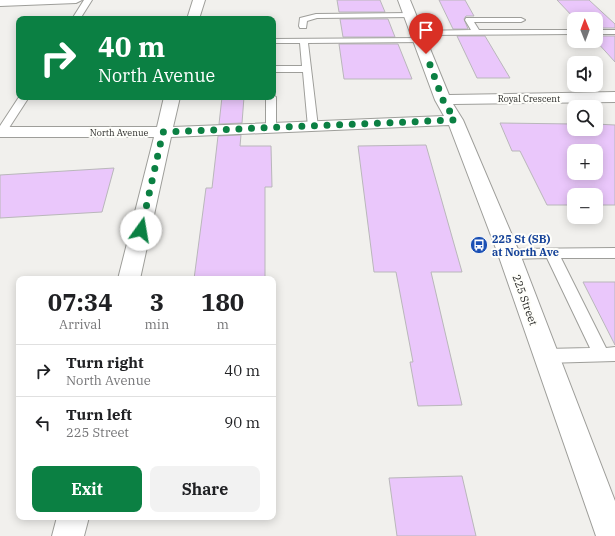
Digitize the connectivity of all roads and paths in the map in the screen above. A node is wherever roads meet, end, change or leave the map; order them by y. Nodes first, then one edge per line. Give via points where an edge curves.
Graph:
1 (76, 0) edge
2 (88, 0) edge
3 (199, 0) edge
4 (404, 0) edge
5 (0, 3) edge
6 (410, 15) junction
7 (78, 16) edge
8 (194, 16) edge
9 (521, 20) dead end
10 (302, 26) dead end
11 (476, 32) junction
12 (567, 32) edge
13 (603, 32) edge
14 (615, 32) edge
15 (420, 36) junction
16 (276, 41) edge
17 (304, 41) junction
18 (276, 69) edge
19 (306, 69) junction
20 (614, 98) edge
21 (22, 100) edge
22 (171, 100) edge
23 (271, 100) edge
24 (443, 100) junction
25 (455, 120) junction
26 (313, 127) junction
27 (271, 129) junction
28 (0, 132) edge
29 (163, 132) junction
30 (615, 253) edge
31 (509, 254) junction
32 (552, 254) junction
33 (130, 276) edge
34 (608, 354) edge
35 (545, 356) junction
36 (72, 520) edge
37 (68, 536) edge
38 (612, 536) edge

1 - 5 street
2 - 7 lane
3 - 8 street
4 - 6 street, 225 Street
6 - 10 lane via 316,16 303,20
6 - 15 street, 225 Street
9 - 11 lane via 469,20
11 - 12 lane
11 - 15 lane
13 - 14 lane
15 - 17 lane
15 - 24 street, 225 Street
16 - 17 lane
17 - 19 lane
18 - 19 lane
19 - 26 lane
20 - 24 street, Royal Crescent
21 - 28 lane
22 - 29 street
23 - 27 lane
24 - 25 street, 225 Street
25 - 26 street, North Avenue
25 - 31 street, 225 Street
26 - 27 street, North Avenue
27 - 29 street, North Avenue
28 - 29 street, North Avenue
29 - 33 street
30 - 32 lane
31 - 32 lane
31 - 35 street, 225 Street
32 - 34 lane
34 - 35 lane
35 - 38 street, 225 Street
36 - 37 street

